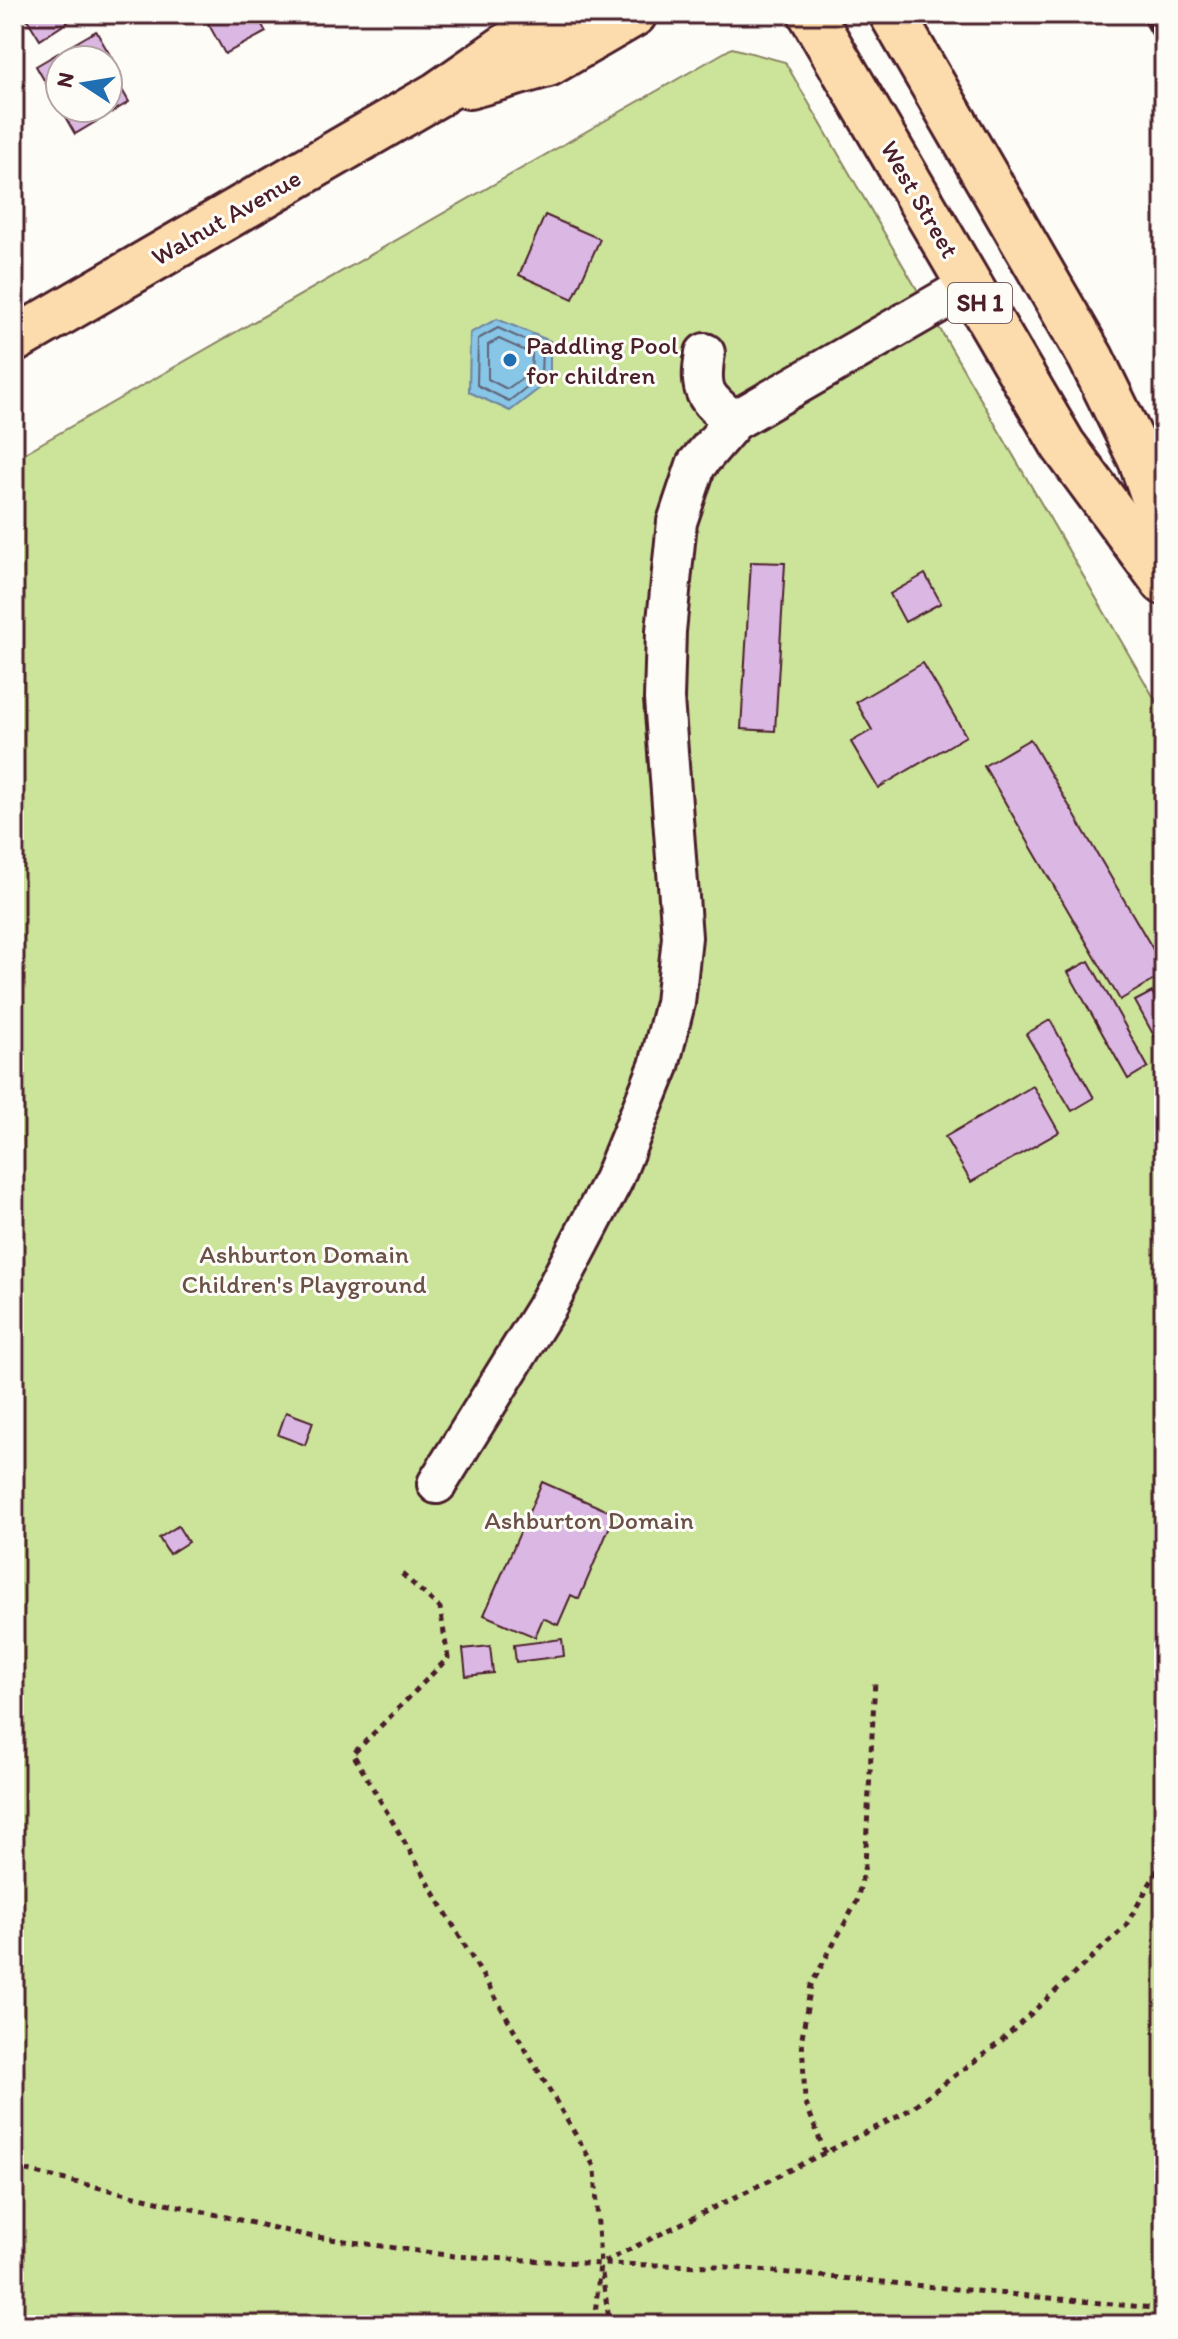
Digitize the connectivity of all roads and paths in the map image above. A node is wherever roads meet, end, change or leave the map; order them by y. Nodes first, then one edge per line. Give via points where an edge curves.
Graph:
1 (553, 14) edge
2 (634, 14) edge
3 (811, 14) edge
4 (892, 14) edge
5 (438, 94) junction
6 (970, 285) junction
7 (14, 340) edge
8 (705, 353) dead end
9 (734, 421) junction
10 (1164, 527) edge
11 (1164, 582) edge
12 (437, 1484) dead end
13 (402, 1574) dead end
14 (875, 1680) dead end
15 (1164, 1859) edge
16 (825, 2153) junction
17 (14, 2168) edge
18 (600, 2264) junction
19 (1164, 2309) edge
20 (594, 2325) edge
21 (610, 2325) edge

1 - 5 main road, Walnut Avenue
2 - 5 main road, Walnut Avenue via 548,64
3 - 6 main road, West Street / SH 1
4 - 10 main road, SH 1 via 1091,358 1141,460
5 - 7 main road, Walnut Avenue
6 - 9 lane
6 - 11 main road, West Street / SH 1 via 1063,445
8 - 9 lane via 701,379 710,402
9 - 12 lane via 696,465 677,522 670,578 664,699 682,937 675,1003 659,1066 613,1180 546,1308
13 - 18 path via 440,1608 448,1658 353,1754 595,2168
14 - 16 path via 865,1865 857,1901 811,1985 802,2037 805,2101
15 - 16 path via 1125,1927 999,2043 903,2114
16 - 18 path
17 - 18 path via 309,2236 454,2256
18 - 19 path via 716,2266
18 - 20 path
18 - 21 path

